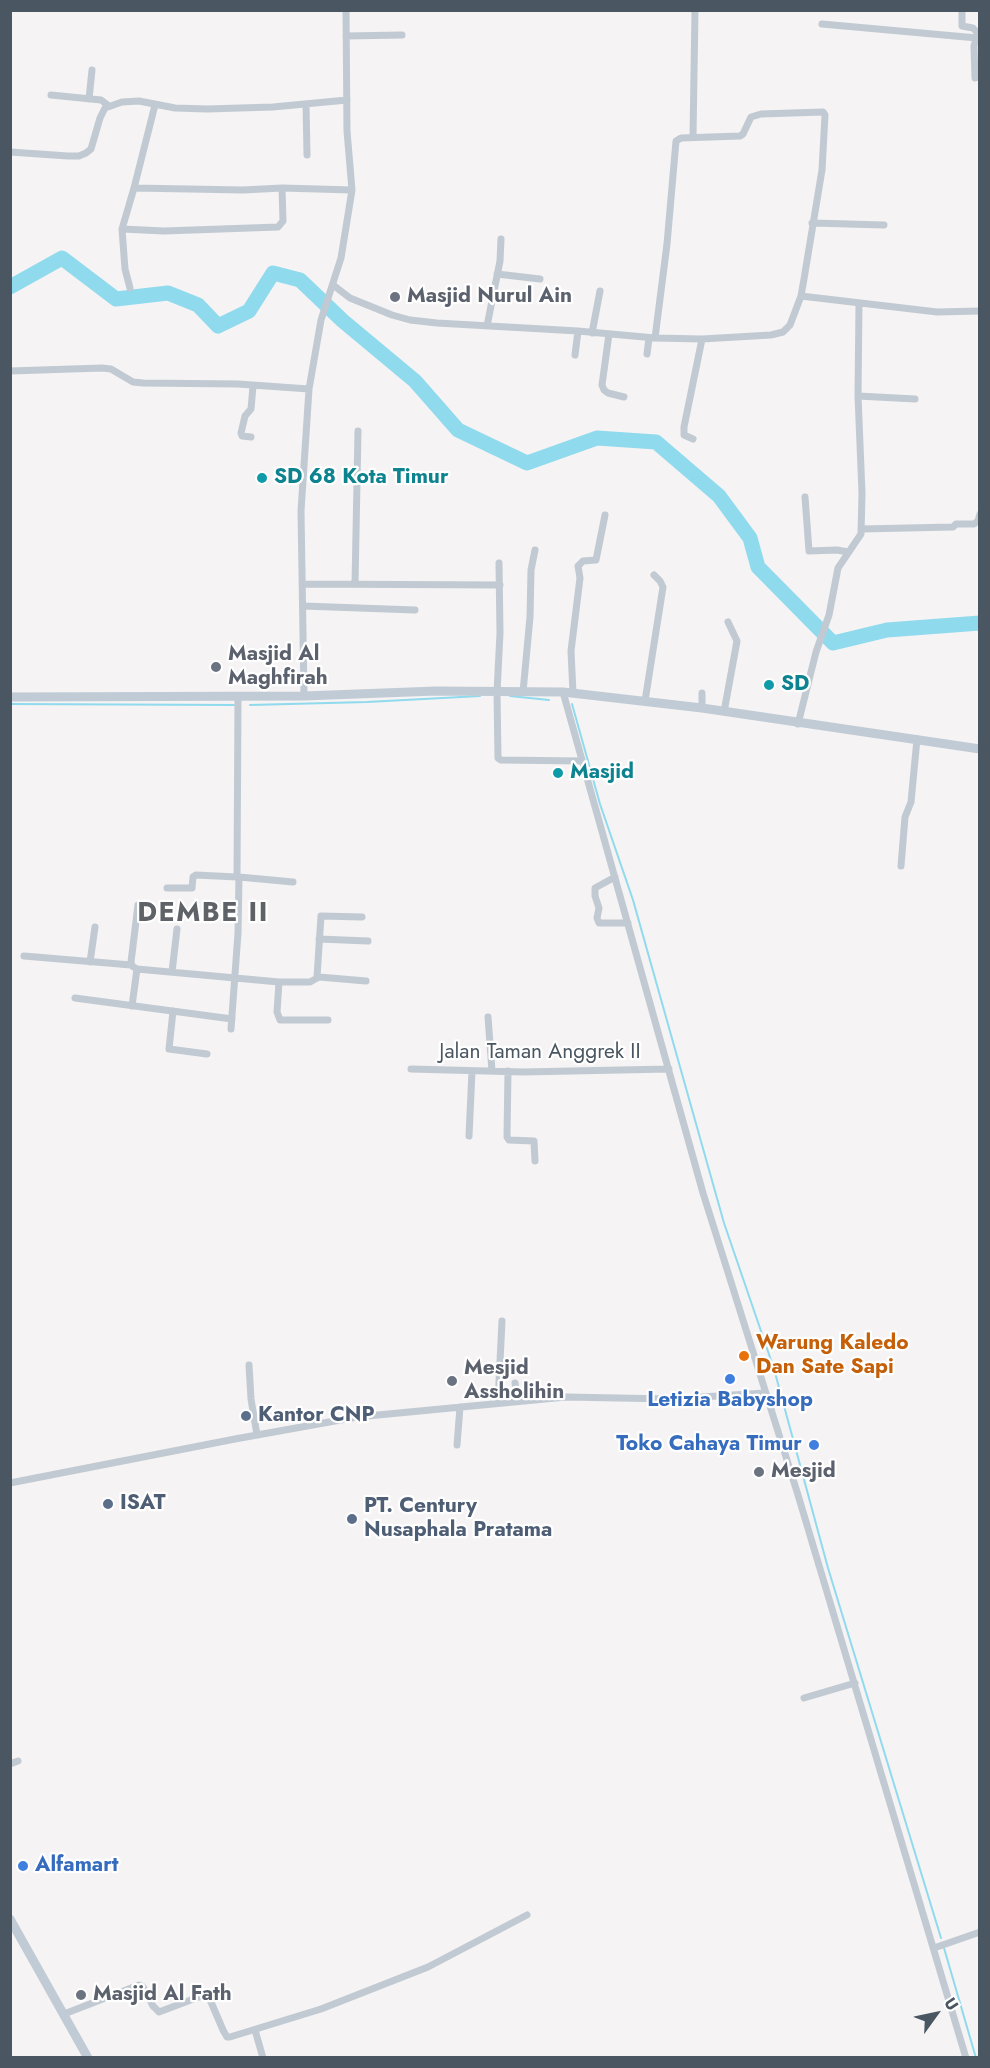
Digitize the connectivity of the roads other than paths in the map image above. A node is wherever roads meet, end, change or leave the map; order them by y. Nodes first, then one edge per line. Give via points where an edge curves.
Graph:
1 (346, 10) edge
2 (695, 10) edge
3 (962, 10) edge
4 (822, 24) dead end
5 (402, 35) dead end
6 (346, 36) junction
7 (979, 37) edge
8 (92, 70) dead end
9 (975, 78) dead end
10 (51, 94) dead end
11 (89, 99) junction
12 (347, 100) junction
13 (306, 104) junction
14 (154, 105) junction
15 (109, 106) junction
16 (693, 137) junction
17 (10, 152) edge
18 (307, 155) dead end
19 (134, 188) junction
20 (282, 188) junction
21 (352, 190) junction
22 (812, 223) junction
23 (884, 225) dead end
24 (122, 229) junction
25 (501, 239) dead end
26 (497, 274) junction
27 (540, 279) dead end
28 (333, 285) junction
29 (130, 288) dead end
30 (600, 291) dead end
31 (801, 296) junction
32 (859, 303) junction
33 (980, 311) edge
34 (486, 326) junction
35 (578, 331) junction
36 (592, 333) junction
37 (609, 334) junction
38 (652, 338) junction
39 (702, 339) junction
40 (647, 354) dead end
41 (575, 355) dead end
42 (10, 371) edge
43 (253, 386) junction
44 (309, 389) junction
45 (858, 396) junction
46 (624, 397) dead end
47 (915, 399) dead end
48 (358, 431) dead end
49 (251, 437) dead end
50 (693, 439) dead end
51 (805, 497) dead end
52 (980, 514) edge
53 (605, 515) dead end
54 (861, 529) junction
55 (535, 550) dead end
56 (848, 552) junction
57 (499, 563) dead end
58 (654, 575) dead end
59 (302, 584) junction
60 (355, 584) junction
61 (500, 585) junction
62 (303, 606) junction
63 (415, 610) dead end
64 (728, 622) dead end
65 (496, 692) junction
66 (523, 692) junction
67 (568, 692) junction
68 (702, 693) dead end
69 (304, 696) junction
70 (10, 697) edge
71 (238, 697) junction
72 (645, 701) junction
73 (702, 708) junction
74 (724, 712) junction
75 (798, 724) junction
76 (917, 739) junction
77 (980, 749) edge
78 (582, 761) junction
79 (901, 866) dead end
80 (238, 877) junction
81 (615, 877) junction
82 (293, 882) dead end
83 (167, 888) dead end
84 (138, 905) dead end
85 (362, 917) dead end
86 (627, 922) junction
87 (94, 927) dead end
88 (177, 929) dead end
89 (319, 939) junction
90 (368, 941) dead end
91 (24, 956) dead end
92 (90, 962) junction
93 (134, 967) junction
94 (172, 972) junction
95 (317, 977) junction
96 (235, 979) junction
97 (366, 981) dead end
98 (279, 982) junction
99 (75, 998) dead end
100 (132, 1006) junction
101 (173, 1011) junction
102 (488, 1017) dead end
103 (232, 1019) junction
104 (328, 1020) dead end
105 (231, 1029) dead end
106 (207, 1054) dead end
107 (411, 1069) dead end
108 (669, 1070) junction
109 (472, 1071) junction
110 (492, 1071) junction
111 (508, 1071) junction
112 (469, 1136) dead end
113 (535, 1161) dead end
114 (502, 1321) dead end
115 (249, 1365) dead end
116 (515, 1383) dead end
117 (765, 1393) junction
118 (525, 1400) junction
119 (498, 1402) junction
120 (460, 1407) junction
121 (257, 1435) junction
122 (457, 1445) dead end
123 (10, 1483) edge
124 (855, 1683) junction
125 (804, 1698) dead end
126 (18, 1761) dead end
127 (10, 1764) edge
128 (527, 1915) dead end
129 (10, 1919) edge
130 (980, 1932) edge
131 (934, 1948) junction
132 (64, 2014) junction
133 (255, 2030) junction
134 (88, 2058) edge
135 (263, 2058) edge
136 (966, 2058) edge

1 - 6 street
2 - 16 street
3 - 7 street via 962,26 973,28
4 - 7 street
5 - 6 street
6 - 12 street
7 - 9 street via 974,46
8 - 11 street
10 - 11 street
11 - 15 street via 101,100
12 - 13 street
12 - 21 street
13 - 14 street via 207,109
13 - 18 street
14 - 15 street via 131,101
14 - 19 street
15 - 17 street via 86,153 69,156
16 - 22 street via 740,136 752,117 761,114 823,112 822,170
16 - 38 street via 676,141 667,244
19 - 20 street
19 - 24 street
20 - 21 street
20 - 24 street via 283,221 278,227
21 - 28 street
22 - 23 street
22 - 31 street
24 - 29 street
25 - 26 street
26 - 27 street
26 - 34 street
28 - 34 street via 366,306 401,318
28 - 44 street via 321,320
30 - 36 street
31 - 32 street
31 - 39 street via 790,326 783,332
32 - 33 street via 938,312
32 - 45 street
34 - 35 street
35 - 36 street
35 - 41 street
36 - 37 street
37 - 38 street
37 - 46 street via 602,385 608,393
38 - 39 street
38 - 40 street
39 - 50 street via 684,427 684,435
42 - 43 street via 102,368 133,382
43 - 44 street
43 - 49 street via 251,410 245,416 241,433
44 - 59 street via 301,511
45 - 47 street
45 - 54 street
48 - 60 street
51 - 56 street via 809,551
52 - 54 street via 974,524
53 - 67 street via 596,560 583,561 578,566
54 - 56 street
55 - 66 street
56 - 75 street via 838,568
57 - 61 street
58 - 72 street via 663,587
59 - 60 street
59 - 62 street
60 - 61 street
61 - 65 street
62 - 63 street
62 - 69 street
64 - 74 street via 737,641
65 - 66 street
65 - 69 street
65 - 78 street via 498,758
66 - 67 street
67 - 72 street
67 - 78 street
68 - 73 street
69 - 71 street
70 - 71 street
71 - 80 street
72 - 73 street
73 - 74 street
74 - 75 street
75 - 76 street
76 - 77 street
76 - 79 street
78 - 81 street
80 - 82 street
80 - 83 street via 196,875 192,888
80 - 96 street
81 - 86 street
81 - 86 street via 595,888 597,918 599,923
84 - 93 street
85 - 89 street via 321,916
86 - 108 street
87 - 92 street
88 - 94 street
89 - 90 street
89 - 95 street
91 - 92 street
92 - 93 street
93 - 94 street
93 - 100 street
94 - 96 street
95 - 97 street
95 - 98 street via 309,982
96 - 98 street
96 - 103 street
98 - 104 street via 280,1020
99 - 100 street
100 - 101 street
101 - 103 street
101 - 106 street via 169,1049
102 - 110 street
103 - 105 street
107 - 109 street, Jalan Taman Anggrek II
108 - 111 street, Jalan Taman Anggrek II
108 - 117 street
109 - 110 street, Jalan Taman Anggrek II
109 - 112 street
110 - 111 street, Jalan Taman Anggrek II
111 - 113 street via 507,1137 534,1141
114 - 119 street
115 - 121 street
116 - 118 street
117 - 118 street via 693,1399
117 - 124 street
118 - 119 street
119 - 120 street
120 - 121 street via 357,1417
120 - 122 street
121 - 123 street
124 - 125 street
124 - 131 street
126 - 127 street
128 - 133 street via 428,1967
129 - 132 street
130 - 131 street
131 - 136 street
132 - 133 street via 140,1986 159,2013 208,1995 227,2037
132 - 134 street
133 - 135 street

